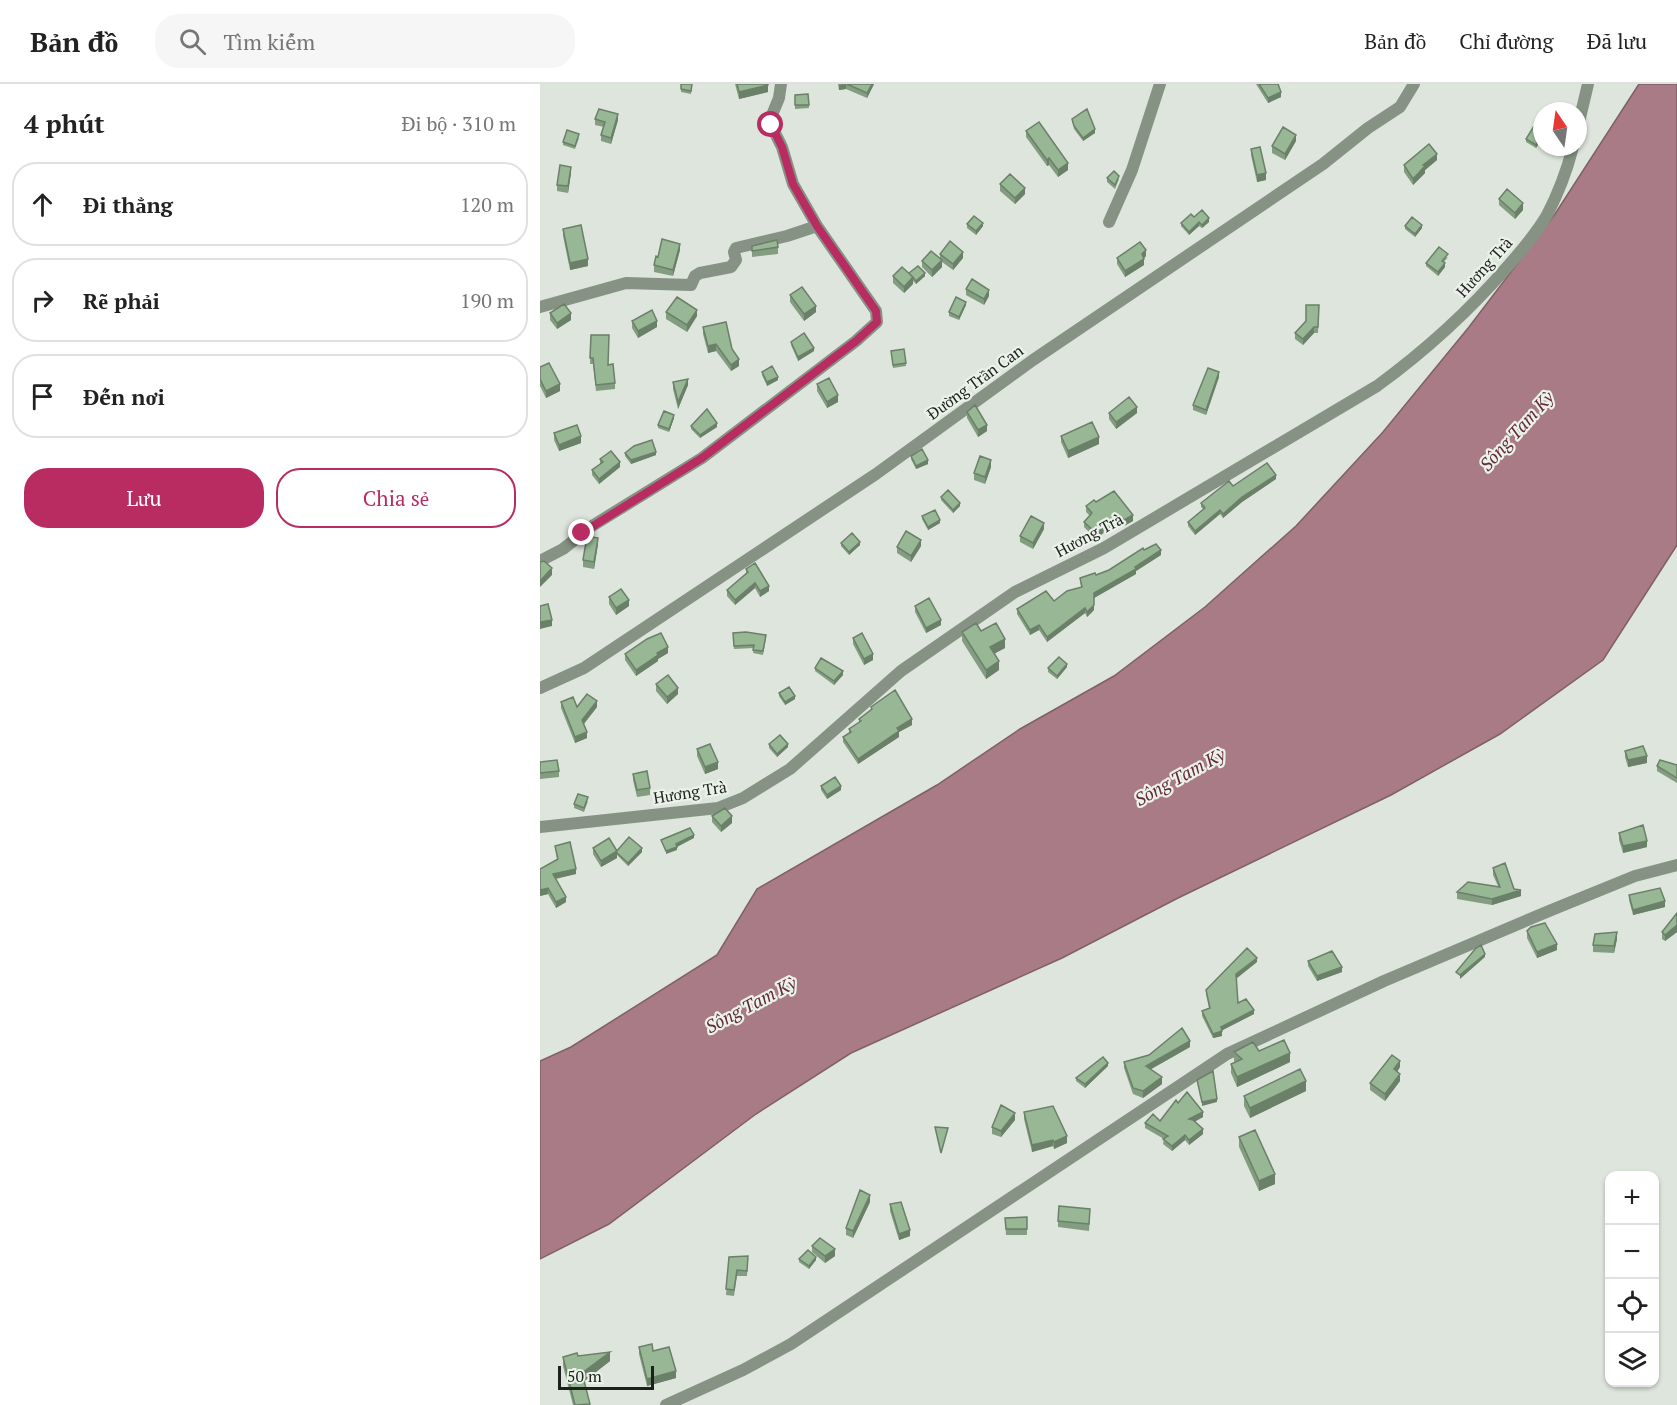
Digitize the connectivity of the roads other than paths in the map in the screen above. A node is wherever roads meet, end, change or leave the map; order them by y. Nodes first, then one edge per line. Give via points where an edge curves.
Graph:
1 (781, 84) edge
2 (1160, 84) edge
3 (1414, 84) edge
4 (1588, 84) edge
5 (1584, 102) edge
6 (1570, 156) edge
7 (1109, 222) dead end
8 (817, 226) junction
9 (540, 307) edge
10 (540, 561) edge
11 (540, 688) edge
12 (540, 827) edge
13 (1677, 865) edge
14 (666, 1405) edge

1 - 8 street via 771,125 793,184
2 - 7 street via 1132,170
3 - 11 street, Đường Trần Can via 1400,107 1323,164 1033,360 876,474 584,668
4 - 5 street
6 - 12 street, Hương Trà via 1547,215 1532,238 1462,316 1404,366 1377,386 1097,551 1015,592 917,659 790,769 743,798 718,808
8 - 9 street via 736,248 736,260 731,267 700,273 691,285 626,283
8 - 10 street via 876,311 874,326 702,458
13 - 14 street via 1635,876 1505,930 1227,1054 791,1344

